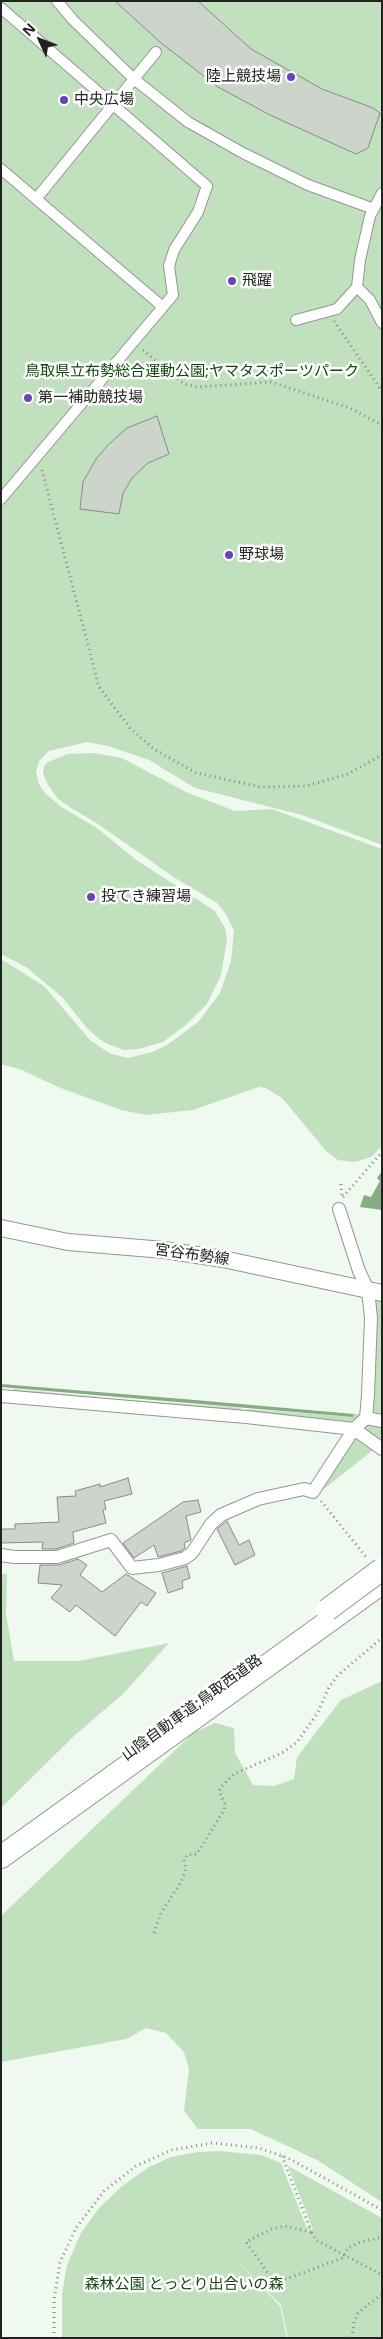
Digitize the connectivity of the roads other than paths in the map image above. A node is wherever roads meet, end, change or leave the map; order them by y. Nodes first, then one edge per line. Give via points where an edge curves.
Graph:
1 (57, 1) edge
2 (1, 8) edge
3 (156, 52) dead end
4 (134, 78) junction
5 (113, 103) junction
6 (1, 169) edge
7 (382, 193) edge
8 (36, 199) junction
9 (374, 209) junction
10 (357, 287) junction
11 (163, 307) junction
12 (296, 320) dead end
13 (382, 323) edge
14 (1, 499) edge
15 (340, 1203) road end
16 (1, 1228) edge
17 (375, 1291) edge
18 (1, 1396) edge
19 (366, 1418) junction
20 (382, 1421) edge
21 (354, 1429) junction
22 (382, 1450) edge
23 (1, 1555) edge
24 (376, 1565) edge
25 (382, 1583) edge
26 (330, 1615) junction
27 (1, 1845) edge
28 (1, 1857) edge

1 - 4 street
2 - 5 street
3 - 4 street
4 - 5 street
4 - 9 street via 188,122 243,153 308,185
5 - 8 street
5 - 11 street via 207,186 198,212 174,250 168,266 173,294
6 - 8 street
7 - 9 street
8 - 11 street
9 - 10 street via 360,260
10 - 12 street via 337,309
10 - 13 street via 370,300
11 - 14 street
15 - 17 street via 359,1271
16 - 17 street, 宮谷布勢線 via 68,1242 164,1250 223,1259
17 - 19 street via 370,1318
18 - 21 street
19 - 20 street
19 - 21 street
21 - 22 street
21 - 23 street via 313,1492 304,1490 258,1499 220,1515 185,1558 132,1568 111,1540 57,1557
24 - 26 highway, 山陰自動車道;鳥取西道路, bridge
25 - 26 highway, 山陰自動車道;鳥取西道路
26 - 27 highway, 山陰自動車道;鳥取西道路
26 - 28 highway, 山陰自動車道;鳥取西道路

